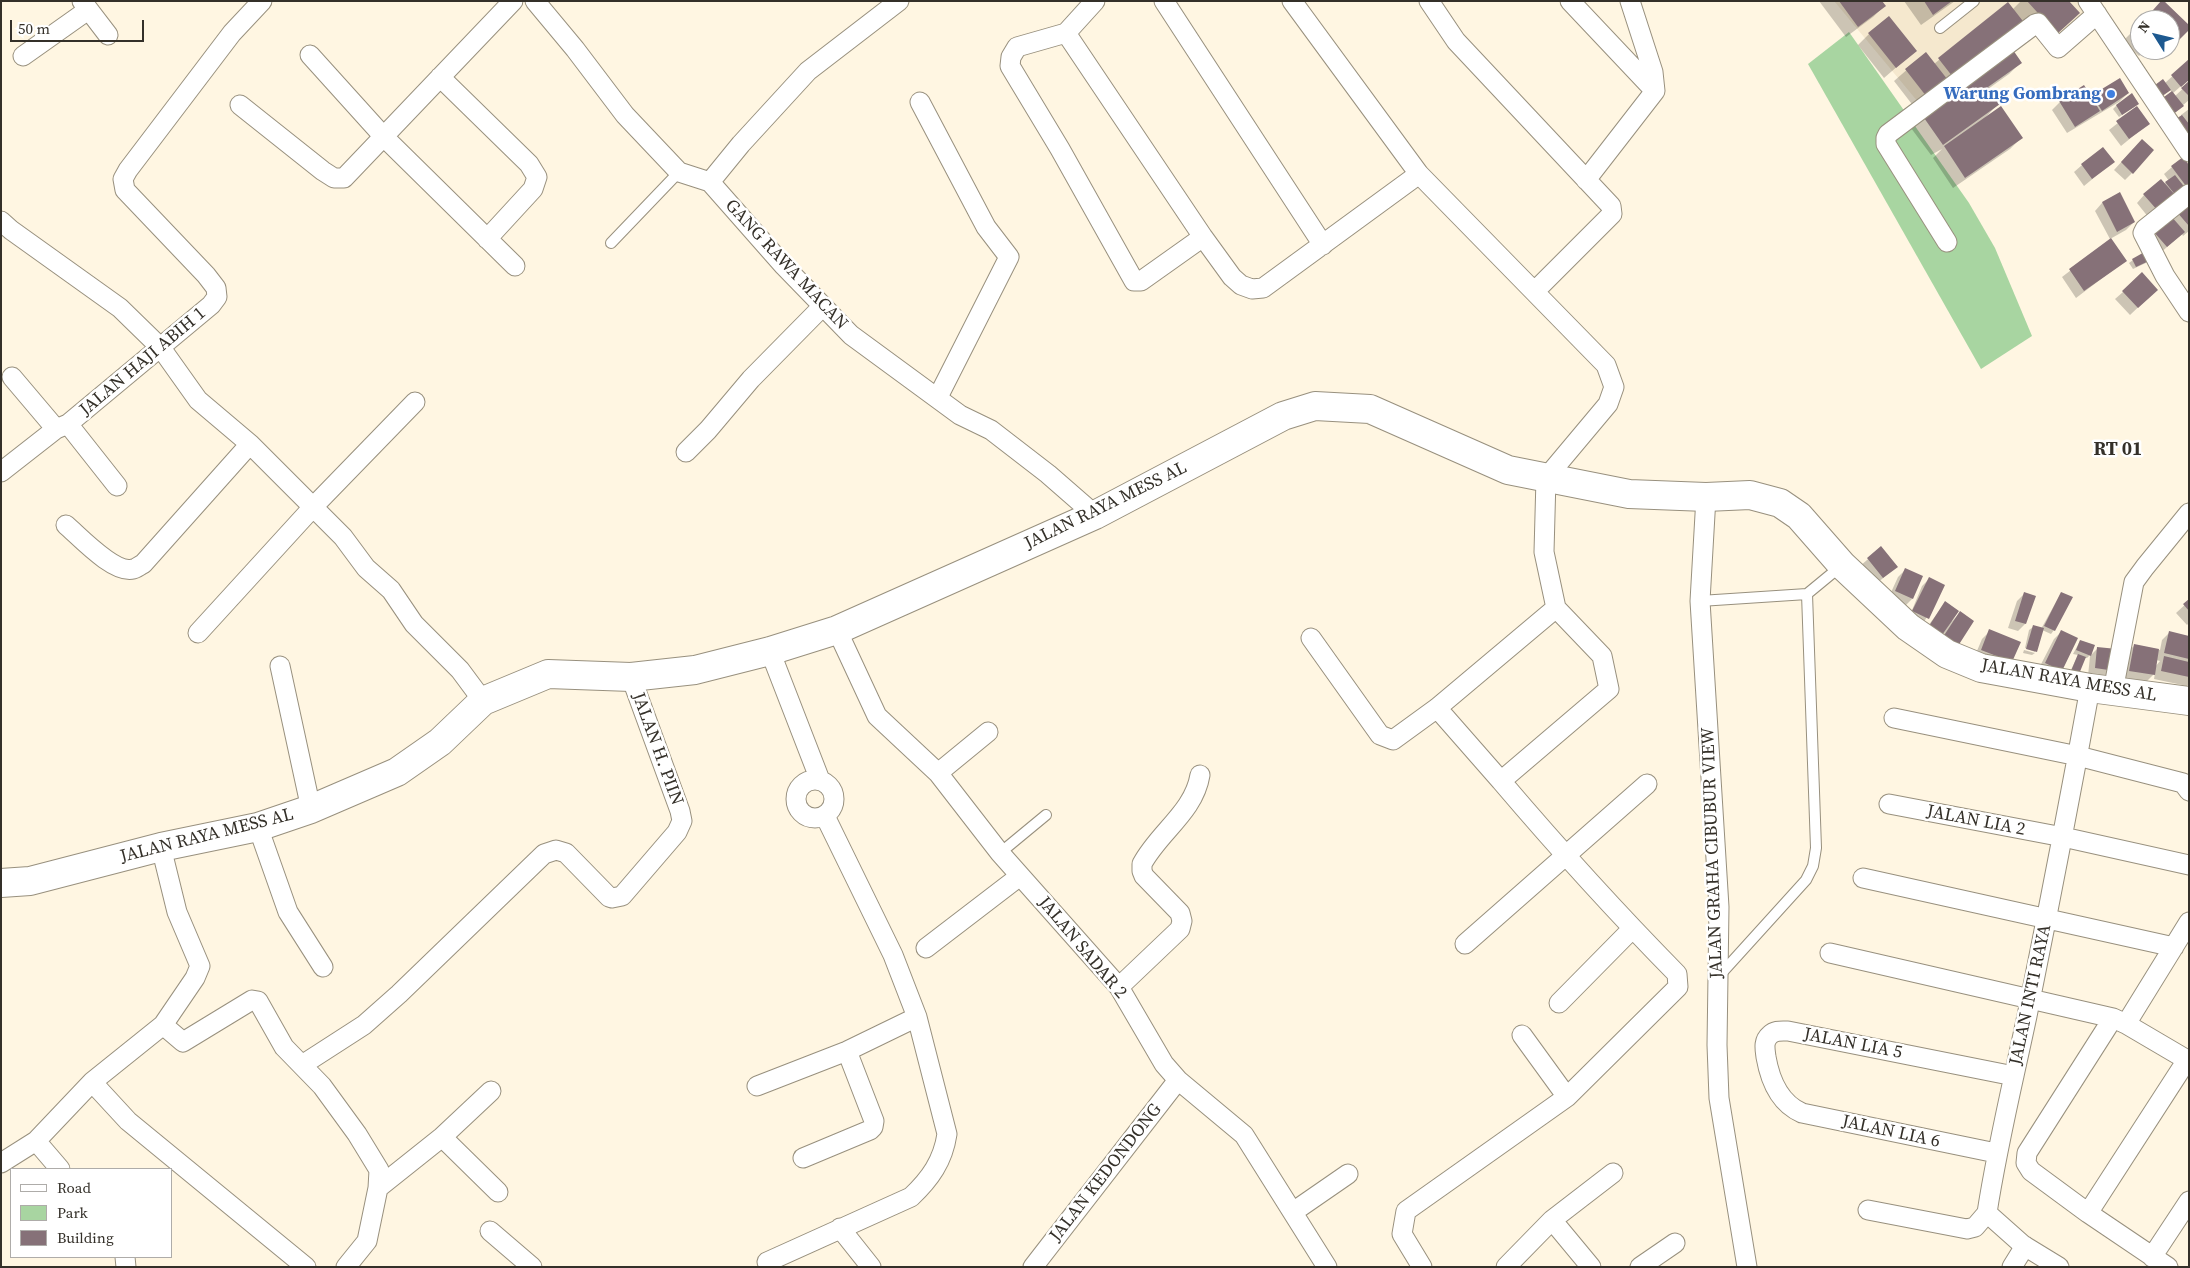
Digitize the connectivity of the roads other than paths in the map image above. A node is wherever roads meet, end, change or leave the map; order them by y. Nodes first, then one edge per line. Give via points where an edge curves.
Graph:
1 (262, 1) edge
2 (513, 1) edge
3 (534, 1) edge
4 (899, 1) edge
5 (1095, 1) edge
6 (1164, 1) edge
7 (1292, 1) edge
8 (1429, 1) edge
9 (1570, 1) edge
10 (1630, 1) edge
11 (1974, 1) edge
12 (85, 6) edge
13 (2092, 8) edge
14 (1940, 28) dead end
15 (1066, 33) junction
16 (108, 35) dead end
17 (23, 56) dead end
18 (310, 56) dead end
19 (440, 77) junction
20 (1655, 92) junction
21 (920, 102) dead end
22 (240, 104) dead end
23 (384, 137) junction
24 (2189, 152) edge
25 (679, 172) junction
26 (1419, 174) junction
27 (1586, 180) junction
28 (710, 182) junction
29 (2189, 194) edge
30 (1, 221) edge
31 (1203, 237) junction
32 (487, 239) junction
33 (1947, 242) dead end
34 (611, 243) dead end
35 (1322, 245) junction
36 (515, 266) dead end
37 (1535, 291) junction
38 (822, 307) junction
39 (2189, 312) edge
40 (161, 348) junction
41 (12, 377) dead end
42 (938, 397) junction
43 (415, 402) dead end
44 (62, 427) junction
45 (250, 444) junction
46 (686, 452) dead end
47 (1, 472) edge
48 (1546, 478) junction
49 (118, 486) dead end
50 (1706, 497) junction
51 (314, 506) junction
52 (2189, 513) edge
53 (1095, 515) junction
54 (66, 525) dead end
55 (1842, 565) junction
56 (1807, 594) junction
57 (1700, 600) junction
58 (1556, 608) junction
59 (837, 630) junction
60 (198, 633) dead end
61 (1311, 638) dead end
62 (770, 651) junction
63 (280, 666) dead end
64 (631, 677) junction
65 (2101, 689) junction
66 (482, 701) junction
67 (2189, 701) edge
68 (1437, 708) junction
69 (1894, 718) dead end
70 (988, 732) dead end
71 (2078, 756) junction
72 (938, 773) junction
73 (1200, 775) dead end
74 (820, 780) junction
75 (1501, 781) junction
76 (1647, 784) dead end
77 (2189, 791) edge
78 (1889, 804) dead end
79 (311, 809) junction
80 (1046, 815) dead end
81 (825, 816) junction
82 (258, 827) junction
83 (2064, 837) junction
84 (160, 847) junction
85 (1000, 854) junction
86 (1566, 857) junction
87 (2189, 864) edge
88 (1020, 876) junction
89 (1863, 878) dead end
90 (1, 883) edge
91 (2047, 918) junction
92 (2189, 922) edge
93 (1632, 929) junction
94 (1465, 944) dead end
95 (2174, 947) junction
96 (926, 948) dead end
97 (1830, 953) dead end
98 (323, 966) dead end
99 (1719, 976) junction
100 (1119, 987) junction
101 (2030, 1000) junction
102 (1559, 1003) dead end
103 (916, 1017) junction
104 (2120, 1021) junction
105 (163, 1025) junction
106 (1522, 1035) dead end
107 (847, 1051) junction
108 (2188, 1061) edge
109 (302, 1065) junction
110 (2014, 1076) junction
111 (1178, 1080) junction
112 (92, 1082) junction
113 (757, 1086) dead end
114 (491, 1091) dead end
115 (1567, 1097) junction
116 (1788, 1105) joint
117 (442, 1137) junction
118 (36, 1141) junction
119 (1996, 1153) junction
120 (803, 1158) dead end
121 (1, 1163) edge
122 (59, 1168) edge
123 (1613, 1173) dead end
124 (1348, 1174) dead end
125 (378, 1188) junction
126 (498, 1192) dead end
127 (2189, 1201) edge
128 (1868, 1210) dead end
129 (1294, 1212) junction
130 (1987, 1213) junction
131 (2088, 1213) junction
132 (1552, 1220) junction
133 (840, 1228) junction
134 (490, 1231) dead end
135 (1675, 1243) dead end
136 (2026, 1246) junction
137 (2152, 1257) junction
138 (766, 1265) edge
139 (306, 1267) edge
140 (346, 1267) edge
141 (532, 1267) edge
142 (871, 1267) edge
143 (1033, 1267) edge
144 (1327, 1267) edge
145 (1422, 1267) edge
146 (1506, 1267) edge
147 (1591, 1267) edge
148 (1640, 1267) edge
149 (1747, 1267) edge
150 (2012, 1267) edge
151 (2059, 1267) edge
152 (2168, 1267) edge

1 - 40 street, JALAN HAJI ABIH 1 via 232,32 123,179 125,190 216,288 217,297 211,306
2 - 19 street
3 - 25 street via 575,48 625,115
4 - 28 street via 808,71
5 - 15 street
6 - 35 street
7 - 26 street
8 - 27 street via 1456,41
9 - 20 street
10 - 20 street via 1653,72
11 - 14 lane
12 - 16 street
12 - 17 street
13 - 24 street
13 - 33 street via 2058,48 2038,23 2035,24 1888,134 1886,144
15 - 31 street
15 - 31 street via 1018,47 1011,57 1010,66 1134,281 1142,281
18 - 23 street
19 - 23 street
19 - 32 street via 529,164 537,176 533,189
20 - 27 street
21 - 42 street via 986,227 1009,257
22 - 23 street via 323,171 339,179 349,174
23 - 32 street
25 - 28 street
25 - 34 lane
26 - 35 street
26 - 37 street
27 - 37 street via 1611,206 1612,214
28 - 38 street, GANG RAWA MACAN
29 - 39 street via 2143,233 2165,276
30 - 40 street via 120,308
31 - 35 street via 1232,277 1252,289 1263,288
32 - 36 street
37 - 48 street via 1606,365 1614,387 1608,404
38 - 42 street, GANG RAWA MACAN via 851,335
38 - 46 street via 751,379
40 - 44 street, JALAN HAJI ABIH 1
40 - 45 street via 198,400
41 - 44 street
42 - 53 street, GANG RAWA MACAN via 960,415 991,430
43 - 51 street
44 - 47 street, JALAN HAJI ABIH 1
44 - 49 street
45 - 51 street
45 - 54 street via 143,564 133,570 107,561
48 - 50 street, JALAN RAYA MESS AL via 1629,494
48 - 53 street, JALAN RAYA MESS AL via 1508,470 1370,409 1315,406 1283,416
48 - 58 street via 1544,552
50 - 55 street, JALAN RAYA MESS AL via 1750,495 1780,503 1799,516
50 - 57 street, JALAN GRAHA CIBUBUR VIEW
51 - 60 street
51 - 66 street via 366,568 391,590 414,624 460,670
52 - 65 street, JALAN INTI RAYA via 2134,582
53 - 59 street, JALAN RAYA MESS AL
55 - 56 lane
55 - 65 street, JALAN RAYA MESS AL via 1908,627 1947,654 1981,668
56 - 57 lane
56 - 99 lane via 1816,848 1813,866 1806,880
57 - 99 street, JALAN GRAHA CIBUBUR VIEW via 1719,907
58 - 68 street
58 - 75 street via 1602,656 1609,689
59 - 62 street, JALAN RAYA MESS AL
59 - 72 street, JALAN SADAR 2 via 877,716
61 - 68 street via 1380,735 1393,740
62 - 64 street, JALAN RAYA MESS AL via 695,670
62 - 74 street
63 - 79 street
64 - 66 street, JALAN RAYA MESS AL via 548,674
64 - 109 street, JALAN H. PIIN via 682,821 677,832 617,898 608,897 566,853 556,850 544,854 364,1025
65 - 67 street, JALAN RAYA MESS AL
65 - 71 street, JALAN INTI RAYA
66 - 79 street, JALAN RAYA MESS AL via 440,742 398,772
68 - 75 street
69 - 71 street
70 - 72 street
71 - 77 street via 2183,783
71 - 83 street, JALAN INTI RAYA
72 - 85 street, JALAN SADAR 2
73 - 100 street via 1198,789 1142,864 1144,876 1180,913 1180,929
74 - 81 street via 830,786 834,797 832,808
74 - 81 street via 812,780 799,787 795,802 802,815 810,819
75 - 86 street
76 - 86 street
78 - 83 street, JALAN LIA 2
79 - 82 street, JALAN RAYA MESS AL
80 - 85 lane
81 - 103 street via 893,955
82 - 84 street, JALAN RAYA MESS AL
82 - 98 street via 288,912
83 - 87 street, JALAN LIA 2
83 - 91 street, JALAN INTI RAYA
84 - 90 street, JALAN RAYA MESS AL via 30,881
84 - 105 street via 177,912 200,966
85 - 88 street, JALAN SADAR 2
86 - 93 street
86 - 94 street
88 - 96 street
88 - 100 street, JALAN SADAR 2
89 - 91 street
91 - 95 street
91 - 101 street, JALAN INTI RAYA
92 - 95 street
93 - 102 street
93 - 115 street via 1677,974 1678,987
95 - 104 street
97 - 101 street
99 - 149 street, JALAN GRAHA CIBUBUR VIEW via 1719,1098
100 - 111 street, JALAN SADAR 2 via 1164,1064
101 - 104 street
101 - 110 street, JALAN INTI RAYA
103 - 107 street
103 - 133 street via 948,1134 946,1147 928,1181 911,1197
104 - 108 street
104 - 131 street via 2026,1158 2031,1171
105 - 109 street via 183,1042 252,1000 258,1001 284,1047
105 - 112 street
106 - 115 street
107 - 113 street
107 - 120 street via 874,1127
108 - 131 street
109 - 125 street via 322,1086 357,1134 379,1170
110 - 116 street, JALAN LIA 5 via 1776,1031 1764,1045 1769,1077
110 - 119 street, JALAN INTI RAYA
111 - 129 street, JALAN SADAR 2 via 1244,1135
111 - 143 street, JALAN KEDONDONG
112 - 118 street
112 - 139 street via 128,1121
114 - 117 street
115 - 145 street via 1406,1211 1402,1234
116 - 119 street, JALAN LIA 6 via 1802,1113
117 - 125 street
117 - 126 street
118 - 121 street
118 - 122 street
119 - 130 street, JALAN INTI RAYA
123 - 132 street
124 - 129 street
125 - 140 street via 367,1241
127 - 137 street
128 - 130 street via 1967,1229 1975,1227
129 - 144 street, JALAN SADAR 2
130 - 136 street
131 - 137 street
132 - 146 street
132 - 147 street
133 - 138 street
133 - 142 street
134 - 141 street
135 - 148 street
136 - 150 street
136 - 151 street
137 - 152 street

